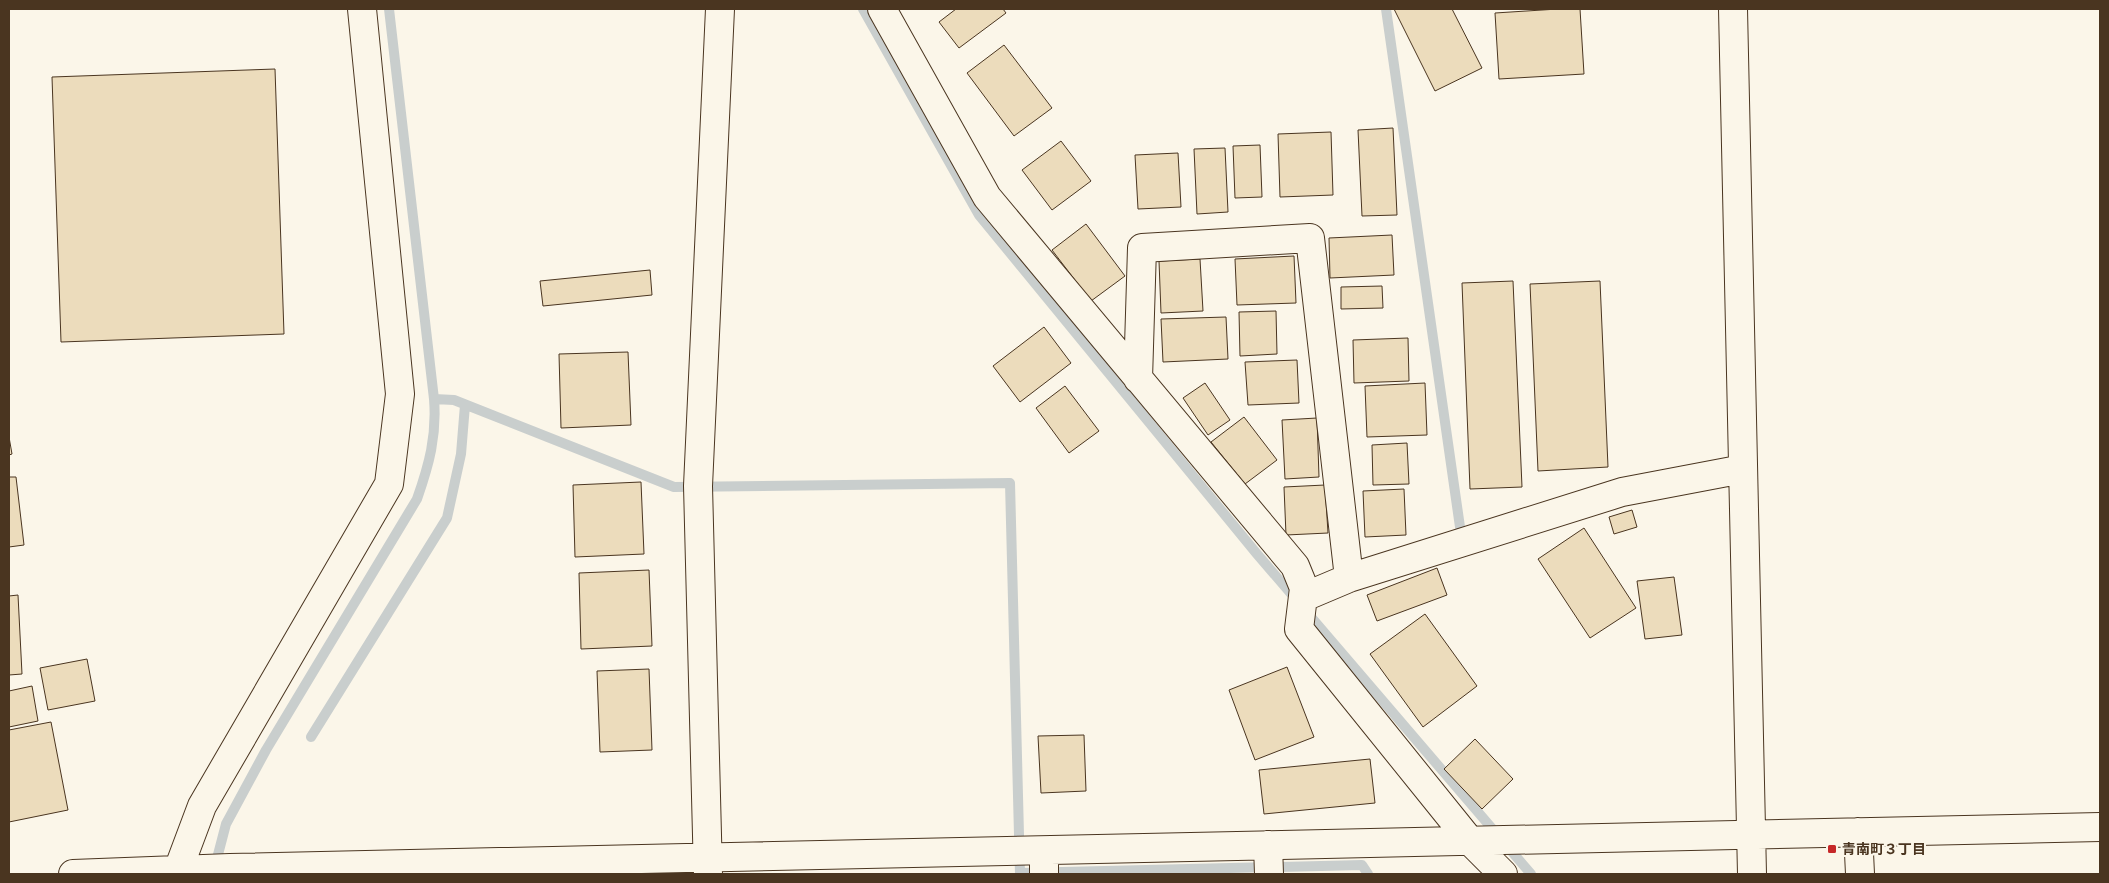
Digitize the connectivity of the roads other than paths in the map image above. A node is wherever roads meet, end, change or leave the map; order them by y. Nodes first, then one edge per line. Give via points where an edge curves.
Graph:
1 (362, 9) edge
2 (720, 9) edge
3 (882, 9) edge
4 (1733, 9) edge
5 (1138, 379) junction
6 (1743, 469) junction
7 (1350, 578) junction
8 (1304, 597) junction
9 (2100, 827) edge
10 (1858, 832) junction
11 (1751, 834) junction
12 (1470, 841) junction
13 (1268, 846) junction
14 (1044, 862) edge
15 (708, 866) edge
16 (178, 870) junction
17 (73, 874) edge
18 (1270, 874) edge
19 (1503, 874) edge
20 (1752, 874) edge
21 (1860, 874) edge

1 - 16 street via 400,394 389,484 202,806
2 - 15 street via 698,486
3 - 5 street via 987,197
4 - 6 street
5 - 7 street via 1142,248 1310,238
5 - 8 street via 1295,566 1304,588
6 - 7 street via 1622,492
6 - 11 street
7 - 8 street
8 - 12 street via 1299,628
9 - 10 street
10 - 11 street
10 - 21 street
11 - 12 street
11 - 20 street
12 - 13 street
12 - 19 street
13 - 14 street
13 - 18 street
14 - 15 street
15 - 16 street
16 - 17 street

